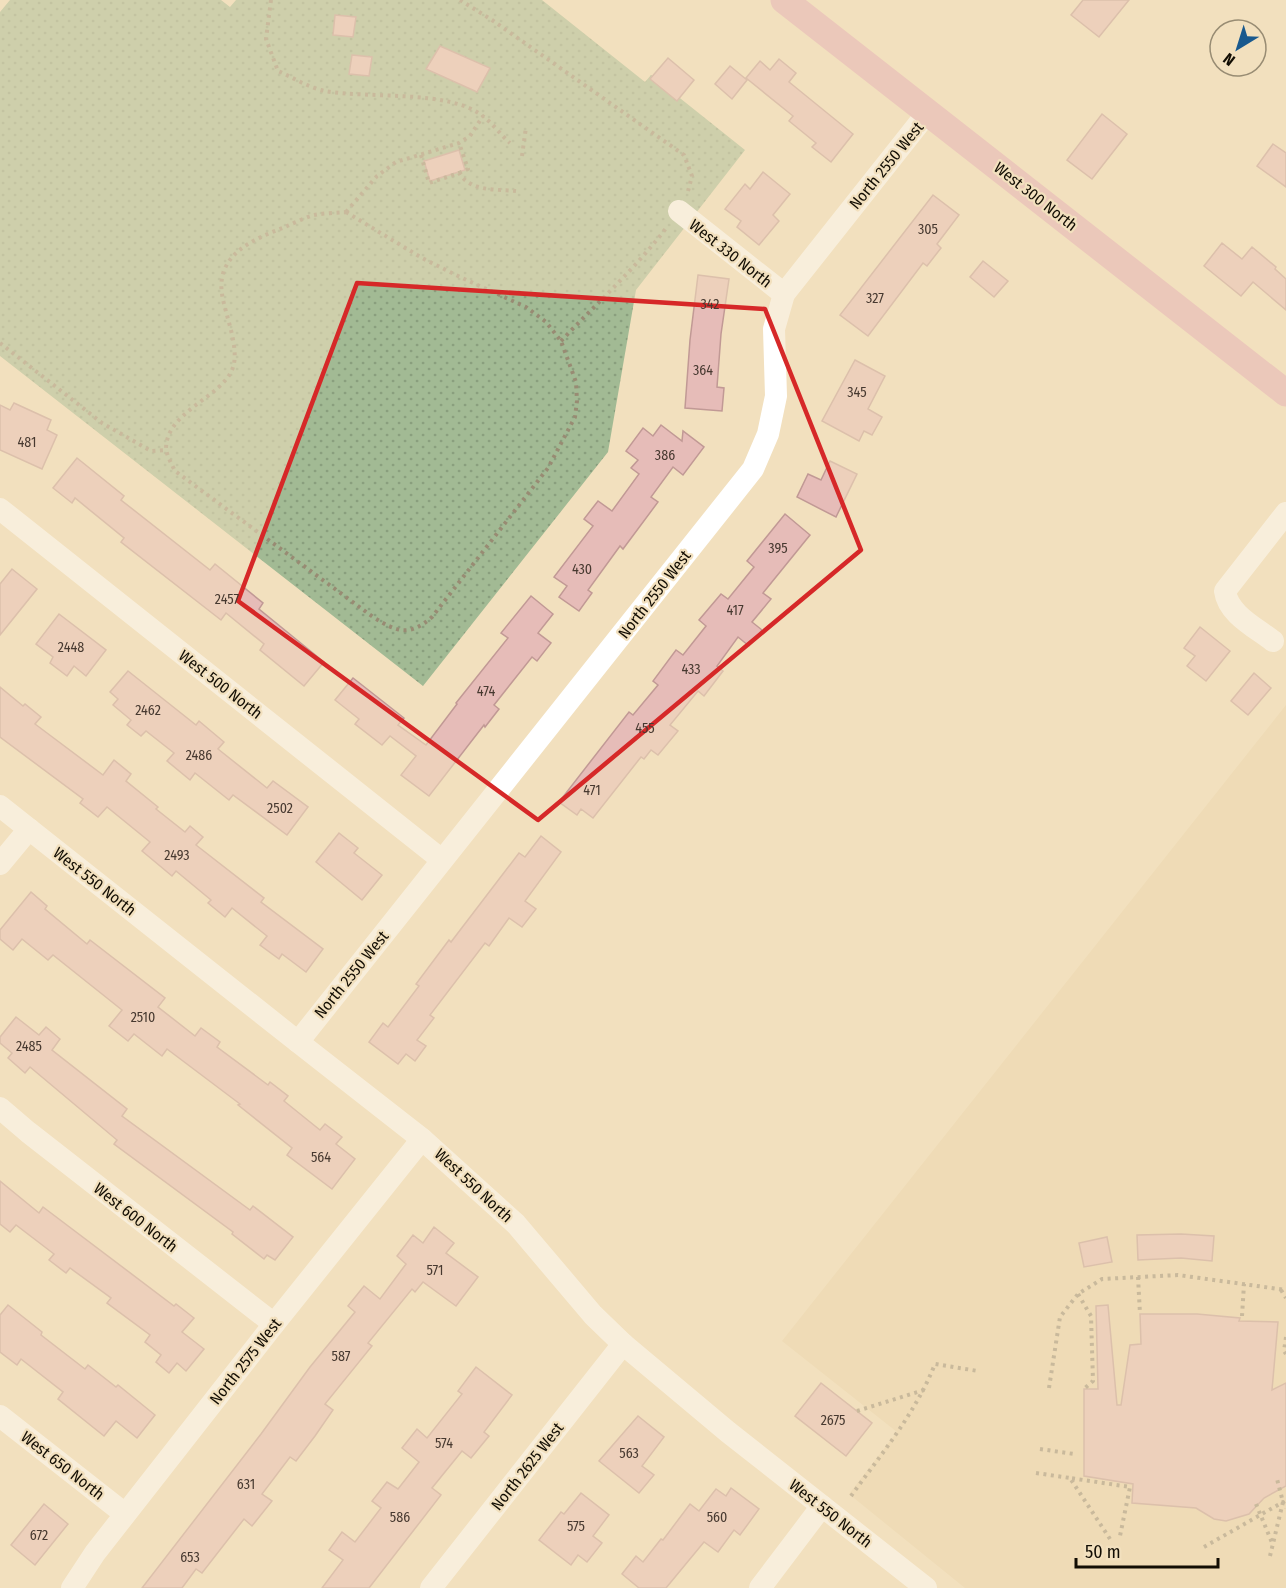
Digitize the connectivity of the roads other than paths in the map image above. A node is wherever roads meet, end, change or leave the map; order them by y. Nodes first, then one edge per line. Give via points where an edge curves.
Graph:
1 (784, 0) edge
2 (928, 112) junction
3 (678, 211) road end
4 (783, 294) junction
5 (1286, 393) edge
6 (0, 509) edge
7 (1286, 513) edge
8 (1273, 641) dead end
9 (0, 806) edge
10 (29, 829) junction
11 (442, 860) junction
12 (0, 864) edge
13 (298, 1042) junction
14 (0, 1108) edge
15 (422, 1138) junction
16 (274, 1324) junction
17 (623, 1344) junction
18 (0, 1416) edge
19 (822, 1506) junction
20 (125, 1514) junction
21 (72, 1588) edge
22 (431, 1588) edge
23 (760, 1588) edge
24 (926, 1588) edge

1 - 2 main road, West 300 North
2 - 4 street, North 2550 West
2 - 5 main road, West 300 North
3 - 4 street, West 330 North
4 - 11 street, North 2550 West via 774,329 776,396 768,434 753,469
6 - 11 street, West 500 North
7 - 8 street via 1225,591 1233,610
9 - 10 street, West 550 North
10 - 12 street
10 - 13 street, West 550 North
11 - 13 street, North 2550 West
13 - 15 street, West 550 North
14 - 16 street, West 600 North
15 - 16 street, North 2575 West
15 - 17 street, West 550 North via 516,1224 593,1315
16 - 20 street, North 2575 West
17 - 19 street, West 550 North
17 - 22 street, North 2625 West
18 - 20 street, West 650 North
19 - 23 street
19 - 24 street, West 550 North
20 - 21 street, North 2575 West

